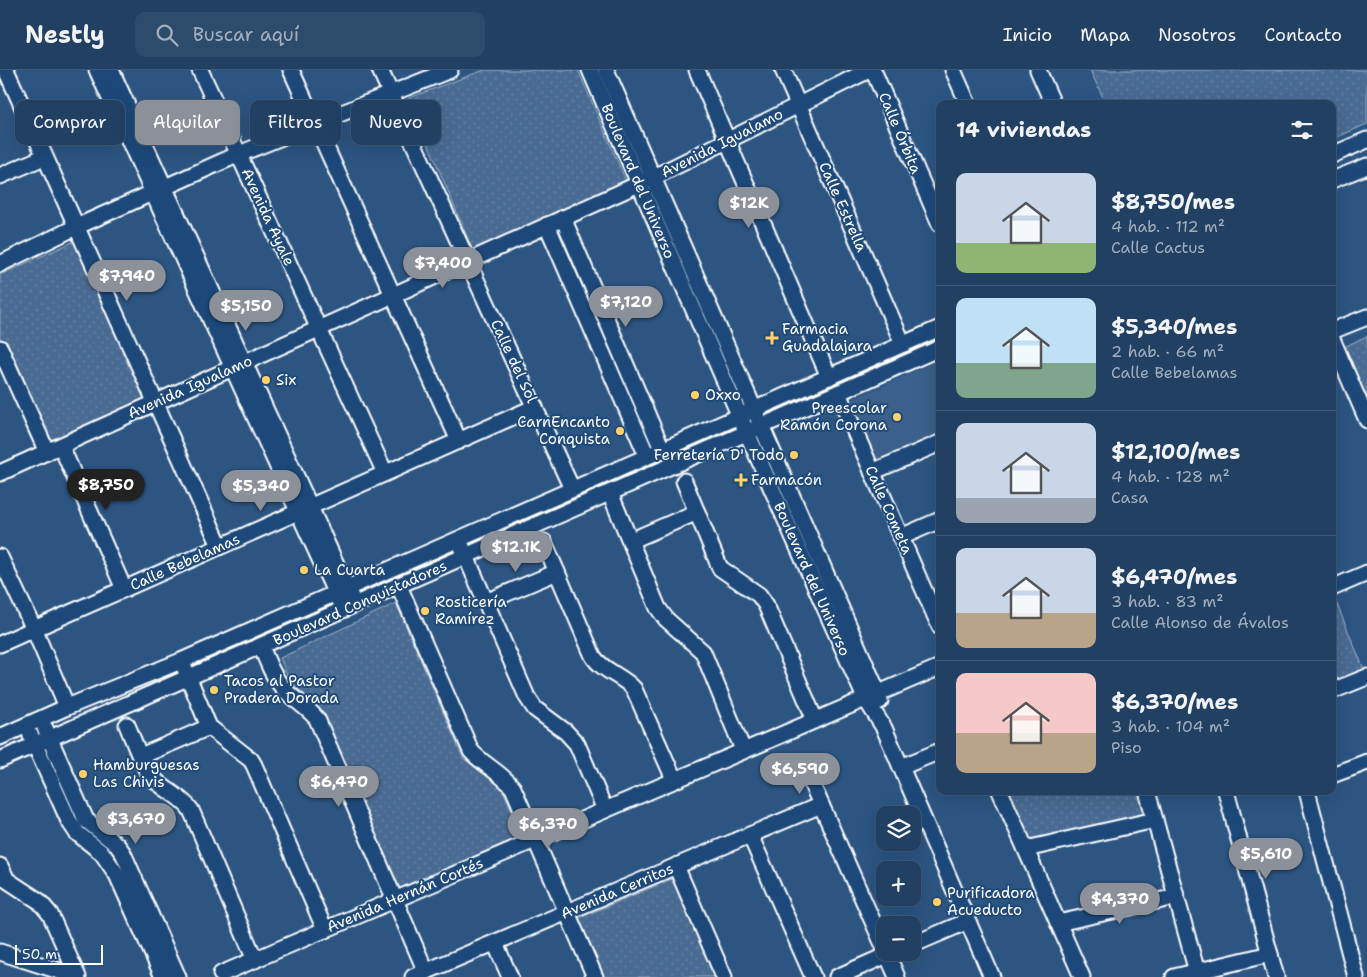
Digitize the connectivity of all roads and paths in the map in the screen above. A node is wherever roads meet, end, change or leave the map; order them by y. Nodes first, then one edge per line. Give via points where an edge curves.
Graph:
1 (6, 70) edge
2 (97, 70) edge
3 (111, 70) edge
4 (200, 70) edge
5 (291, 70) edge
6 (380, 70) edge
7 (450, 70) edge
8 (590, 70) edge
9 (606, 70) edge
10 (697, 70) edge
11 (784, 70) edge
12 (869, 70) edge
13 (873, 70) edge
14 (953, 70) edge
15 (1038, 70) edge
16 (391, 94) junction
17 (304, 100) edge
18 (966, 100) edge
19 (1051, 100) edge
20 (798, 105) junction
21 (341, 114) edge
22 (726, 139) junction
23 (1367, 140) edge
24 (262, 145) edge
25 (325, 145) edge
26 (1336, 153) edge
27 (239, 154) junction
28 (44, 157) junction
29 (1367, 166) edge
30 (0, 176) edge
31 (1336, 178) edge
32 (646, 181) junction
33 (159, 190) junction
34 (936, 215) edge
35 (563, 218) junction
36 (547, 226) junction
37 (76, 227) junction
38 (468, 261) junction
39 (0, 264) edge
40 (393, 295) junction
41 (1367, 317) edge
42 (320, 328) junction
43 (936, 330) edge
44 (1336, 338) edge
45 (903, 344) junction
46 (1336, 347) edge
47 (0, 348) edge
48 (936, 350) edge
49 (239, 365) junction
50 (626, 365) junction
51 (611, 372) junction
52 (829, 377) junction
53 (838, 393) junction
54 (156, 403) junction
55 (535, 408) junction
56 (746, 413) junction
57 (1367, 420) edge
58 (754, 430) junction
59 (459, 441) junction
60 (936, 445) edge
61 (61, 446) junction
62 (662, 449) junction
63 (47, 452) junction
64 (647, 456) junction
65 (872, 472) junction
66 (386, 473) junction
67 (0, 474) edge
68 (684, 481) dead end
69 (572, 489) junction
70 (610, 493) junction
71 (304, 509) junction
72 (697, 512) junction
73 (936, 522) edge
74 (901, 537) junction
75 (459, 539) junction
76 (630, 541) junction
77 (544, 542) dead end
78 (220, 546) junction
79 (466, 556) junction
80 (0, 557) edge
81 (557, 572) junction
82 (1367, 573) edge
83 (399, 586) junction
84 (1336, 586) edge
85 (124, 589) junction
86 (341, 590) junction
87 (486, 602) junction
88 (349, 608) junction
89 (936, 618) edge
90 (34, 629) junction
91 (0, 644) edge
92 (260, 646) junction
93 (181, 661) junction
94 (936, 669) edge
95 (1367, 677) edge
96 (188, 678) junction
97 (1336, 689) edge
98 (872, 696) junction
99 (67, 707) junction
100 (41, 718) junction
101 (815, 720) junction
102 (27, 725) junction
103 (126, 725) dead end
104 (209, 726) junction
105 (0, 737) edge
106 (50, 738) junction
107 (35, 744) junction
108 (743, 750) junction
109 (936, 753) edge
110 (141, 756) junction
111 (0, 760) edge
112 (1367, 762) edge
113 (901, 768) junction
114 (807, 773) dead end
115 (1336, 774) edge
116 (674, 779) junction
117 (1002, 795) edge
118 (1148, 795) edge
119 (1227, 795) edge
120 (1308, 795) edge
121 (821, 805) junction
122 (605, 810) junction
123 (1155, 820) junction
124 (750, 835) junction
125 (535, 839) junction
126 (1026, 849) junction
127 (0, 866) edge
128 (676, 866) junction
129 (1176, 897) junction
130 (395, 899) junction
131 (567, 912) junction
132 (968, 921) junction
133 (1058, 923) junction
134 (876, 926) edge
135 (325, 930) junction
136 (921, 941) edge
137 (495, 943) junction
138 (0, 952) edge
139 (1270, 954) junction
140 (876, 958) edge
141 (254, 960) junction
142 (891, 961) edge
143 (1197, 972) junction
144 (221, 974) dead end
145 (419, 974) edge
146 (78, 977) edge
147 (163, 977) edge
148 (178, 977) edge
149 (510, 977) edge
150 (595, 977) edge
151 (724, 977) edge
152 (813, 977) edge
153 (837, 977) edge
154 (897, 977) edge
155 (992, 977) edge
156 (1082, 977) edge
157 (1174, 977) edge
158 (1276, 977) edge
159 (1356, 977) edge

1 - 28 street
2 - 33 street
3 - 33 street
4 - 27 street, Avenida Ayale
5 - 17 street
6 - 16 street, Calle del Sol
7 - 16 street
8 - 32 street, Boulevard del Universo
9 - 32 street, Boulevard del Universo
10 - 22 street
11 - 20 street, Calle Estrella
12 - 20 street, Avenida Igualamo
13 - 34 street, Calle Órbita
14 - 18 street
15 - 19 street
16 - 21 street
16 - 38 street, Calle del Sol
20 - 22 street, Avenida Igualamo
20 - 45 street, Calle Estrella
22 - 32 street, Avenida Igualamo
22 - 52 street
23 - 26 street
24 - 27 street
25 - 40 street
27 - 33 street
27 - 42 street, Avenida Ayale
28 - 30 street
28 - 37 street
29 - 31 street
32 - 35 street, Avenida Igualamo
32 - 56 street, Boulevard del Universo
33 - 37 street
33 - 49 street
35 - 36 street, Avenida Igualamo
35 - 50 street
36 - 38 street, Avenida Igualamo
36 - 51 street
37 - 39 street
37 - 54 street
38 - 40 street, Avenida Igualamo
38 - 55 street, Calle del Sol
40 - 42 street, Avenida Igualamo
40 - 59 street
41 - 44 street
42 - 49 street, Avenida Igualamo
42 - 66 street, Avenida Ayale
43 - 45 street, Boulevard Conquistadores
45 - 52 street, Boulevard Conquistadores
46 - 57 street
47 - 63 street
48 - 53 street, Boulevard Conquistadores
49 - 54 street, Avenida Igualamo
49 - 71 street
50 - 51 street
50 - 62 street
51 - 64 street
52 - 56 street, Boulevard Conquistadores
53 - 58 street, Boulevard Conquistadores
53 - 65 street, Calle Cometa
54 - 61 street, Avenida Igualamo
54 - 78 street
55 - 59 street, Calle Bebelamas
55 - 69 street, Calle del Sol
56 - 58 street, Boulevard del Universo
56 - 62 street, Boulevard Conquistadores
58 - 70 street, Boulevard Conquistadores
58 - 98 street, Boulevard del Universo
59 - 66 street, Calle Bebelamas
60 - 65 street
61 - 63 street, Avenida Igualamo
61 - 85 street
62 - 64 street, Boulevard Conquistadores
63 - 67 street, Avenida Igualamo
64 - 69 street, Boulevard Conquistadores
65 - 74 street, Calle Cometa
66 - 71 street, Calle Bebelamas
68 - 72 street
69 - 75 street, Boulevard Conquistadores
70 - 76 street
70 - 79 street, Boulevard Conquistadores
71 - 78 street, Calle Bebelamas
71 - 86 street
72 - 76 street
72 - 101 street via 720,568 759,595 766,604
73 - 74 street
74 - 89 street, Calle Cometa
75 - 79 street
75 - 86 street, Boulevard Conquistadores
76 - 108 street via 661,614 702,652
77 - 81 street
78 - 85 street, Calle Bebelamas
79 - 83 street, Boulevard Conquistadores
79 - 87 street
80 - 90 street
81 - 87 street
81 - 116 street via 593,656 634,689
82 - 84 street
83 - 88 street, Boulevard Conquistadores
83 - 125 street via 470,750 513,788
85 - 90 street, Calle Bebelamas
86 - 88 street
86 - 93 street, Boulevard Conquistadores
87 - 122 street via 531,703 577,744
88 - 92 street, Boulevard Conquistadores
90 - 91 street, Calle Bebelamas
90 - 99 street
92 - 96 street, Boulevard Conquistadores
92 - 130 street via 282,687 317,719
93 - 96 street
93 - 99 street, Boulevard Conquistadores
94 - 98 street, Avenida Hernán Cortés
95 - 97 street
96 - 104 street
96 - 106 street, Boulevard Conquistadores
98 - 101 street, Avenida Hernán Cortés
98 - 113 street, Boulevard del Universo
99 - 100 street, Boulevard Conquistadores
100 - 102 street, Boulevard Conquistadores
100 - 106 street
101 - 108 street, Avenida Hernán Cortés
102 - 105 street, Boulevard Conquistadores
102 - 107 street
103 - 110 street
104 - 110 street
104 - 135 street via 254,765
106 - 107 street, Boulevard Conquistadores
106 - 148 street via 86,820 118,845 123,853
107 - 111 street, Boulevard Conquistadores
107 - 147 street via 69,821 77,833 102,853 117,875
108 - 116 street, Avenida Hernán Cortés
109 - 113 street
110 - 141 street via 155,781 191,810
112 - 115 street
113 - 132 street, Boulevard del Universo
114 - 121 street
116 - 122 street, Avenida Hernán Cortés
117 - 126 street
118 - 123 street
119 - 139 street
120 - 159 street
121 - 124 street, Avenida Cerritos
121 - 134 street
122 - 125 street, Avenida Hernán Cortés
123 - 126 street
123 - 129 street
124 - 128 street, Avenida Cerritos
124 - 152 street
125 - 130 street, Avenida Hernán Cortés
125 - 131 street
126 - 133 street
127 - 146 street via 8,880 39,901 50,914
128 - 131 street, Avenida Cerritos
128 - 151 street
129 - 133 street
129 - 143 street
130 - 135 street, Avenida Hernán Cortés
130 - 145 street
131 - 137 street, Avenida Cerritos
131 - 150 street
132 - 136 street
132 - 155 street, Boulevard del Universo
133 - 156 street
135 - 141 street, Avenida Hernán Cortés
137 - 145 street, Avenida Cerritos
137 - 149 street
138 - 146 street
139 - 143 street
139 - 158 street
140 - 153 street
141 - 144 street, Avenida Hernán Cortés
142 - 154 street
143 - 157 street

